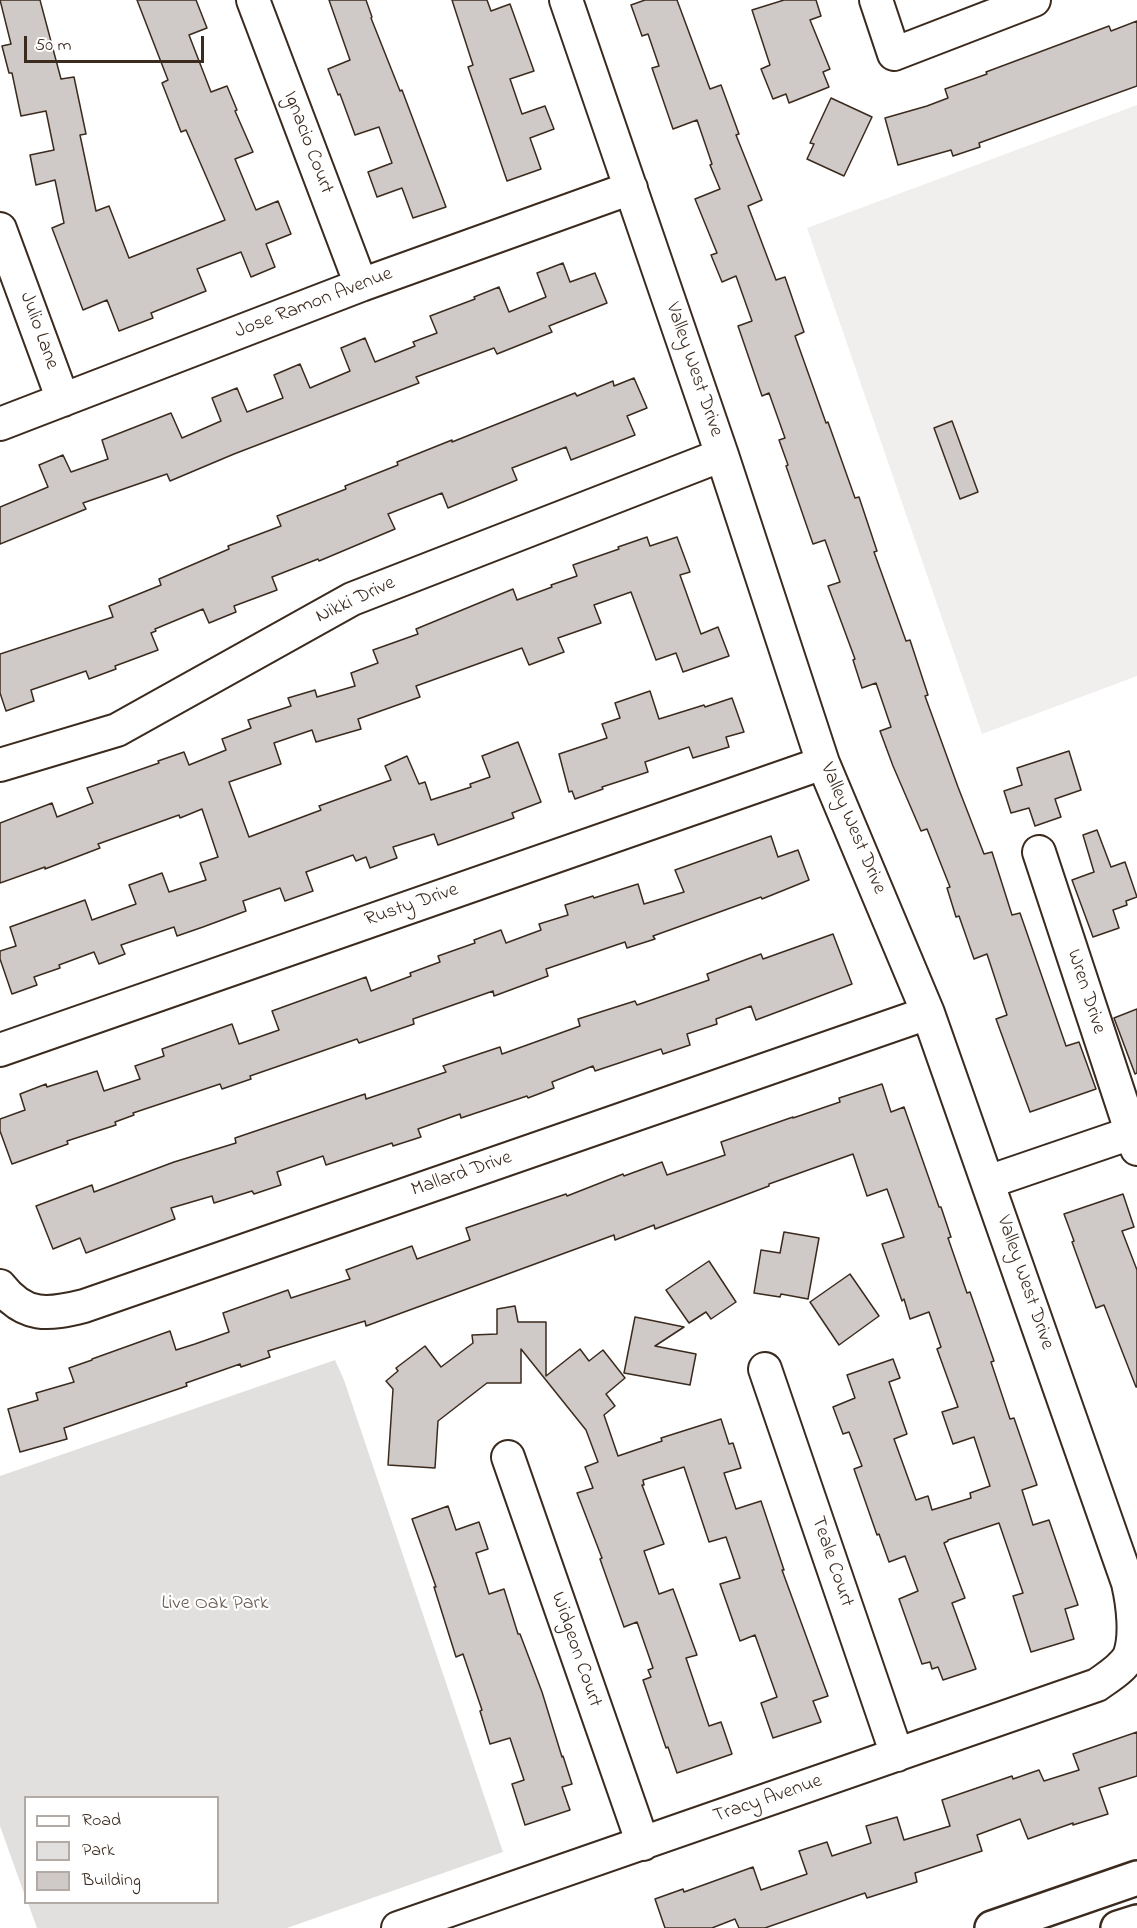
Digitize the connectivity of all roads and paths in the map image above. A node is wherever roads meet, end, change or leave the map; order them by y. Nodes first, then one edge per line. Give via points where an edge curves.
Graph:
1 (254, 0) edge
2 (566, 0) edge
3 (876, 0) edge
4 (1034, 0) edge
5 (631, 188) junction
6 (0, 229) edge
7 (361, 285) junction
8 (63, 400) junction
9 (0, 424) edge
10 (722, 455) junction
11 (824, 763) junction
12 (0, 765) edge
13 (1039, 852) dead end
14 (928, 1013) junction
15 (0, 1050) edge
16 (1135, 1138) edge
17 (988, 1182) junction
18 (0, 1286) edge
19 (765, 1369) dead end
20 (508, 1457) dead end
21 (1130, 1656) joint
22 (897, 1755) junction
23 (643, 1844) junction
24 (1137, 1878) edge
25 (1137, 1922) edge
26 (398, 1928) edge
27 (992, 1928) edge
28 (1118, 1928) edge

1 - 7 street, Ignacio Court
2 - 5 street, Valley West Drive
3 - 4 street via 894,54
5 - 7 street, Jose Ramon Avenue
5 - 10 street, Valley West Drive
6 - 8 street, Julio Lane
7 - 8 street, Jose Ramon Avenue
8 - 9 street, Jose Ramon Avenue
10 - 11 street, Valley West Drive
10 - 12 street, Nikki Drive via 352,599 117,729
11 - 14 street, Valley West Drive
11 - 15 street, Rusty Drive
13 - 16 street, Wren Drive
14 - 17 street, Valley West Drive
14 - 18 street, Mallard Drive via 84,1306 39,1312 10,1300
16 - 17 street, Wren Drive
17 - 21 street, Valley West Drive via 1128,1583 1134,1621
19 - 22 street, Teale Court
20 - 23 street, Widgeon Court
21 - 22 street, Tracy Avenue via 1097,1685
22 - 23 street, Tracy Avenue
23 - 26 street, Tracy Avenue
24 - 27 main road
25 - 28 main road

